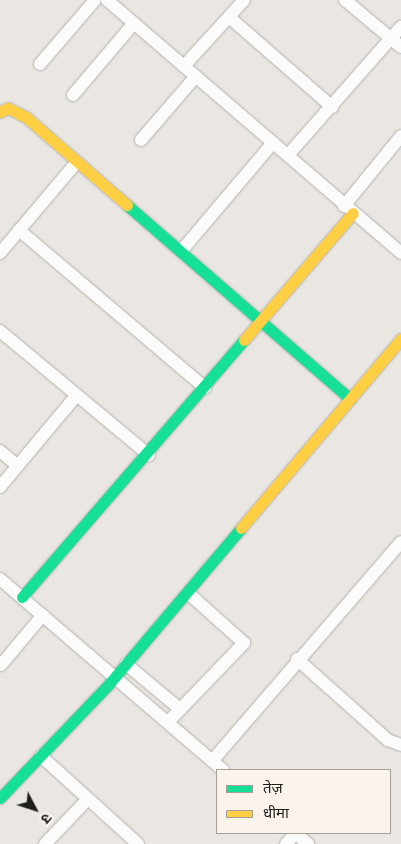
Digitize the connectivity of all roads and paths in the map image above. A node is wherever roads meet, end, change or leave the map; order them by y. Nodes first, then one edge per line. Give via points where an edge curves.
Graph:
1 (95, 0) edge
2 (107, 0) edge
3 (244, 0) edge
4 (346, 0) edge
5 (229, 17) junction
6 (134, 23) junction
7 (401, 27) edge
8 (396, 42) edge
9 (40, 64) dead end
10 (184, 66) junction
11 (196, 76) junction
12 (74, 95) dead end
13 (332, 107) junction
14 (0, 112) edge
15 (401, 136) edge
16 (141, 140) dead end
17 (273, 143) junction
18 (288, 156) junction
19 (78, 162) junction
20 (349, 210) junction
21 (19, 230) junction
22 (183, 249) junction
23 (0, 253) edge
24 (401, 253) edge
25 (262, 322) junction
26 (0, 331) edge
27 (401, 339) edge
28 (205, 388) junction
29 (76, 396) junction
30 (350, 399) junction
31 (0, 451) edge
32 (149, 455) junction
33 (18, 466) junction
34 (0, 487) edge
35 (401, 542) edge
36 (0, 579) edge
37 (188, 593) junction
38 (22, 597) junction
39 (42, 615) junction
40 (297, 659) junction
41 (126, 664) junction
42 (1, 665) dead end
43 (116, 676) junction
44 (180, 709) junction
45 (168, 722) junction
46 (401, 745) edge
47 (41, 756) junction
48 (212, 761) junction
49 (223, 769) edge
50 (0, 798) edge
51 (86, 801) junction
52 (295, 834) edge
53 (297, 834) edge
54 (136, 843) edge
55 (45, 844) edge
56 (286, 844) edge
57 (308, 844) edge

1 - 9 street
2 - 6 street
3 - 5 street
4 - 8 street
5 - 10 street
5 - 13 street
6 - 10 street
6 - 12 street
7 - 8 street
8 - 13 street
10 - 11 street
11 - 16 street
11 - 17 street
13 - 18 street
14 - 19 street via 15,109
15 - 20 street
17 - 18 street
17 - 22 street
18 - 20 street
19 - 21 street
19 - 22 street
20 - 24 street
20 - 25 street
21 - 23 street
21 - 28 street
22 - 25 street
25 - 28 street
25 - 30 street
26 - 29 street
27 - 30 street
28 - 32 street
29 - 32 street
29 - 33 street
30 - 37 street
31 - 33 street
32 - 38 street
33 - 34 street
35 - 40 street
36 - 38 street
37 - 41 street
37 - 44 street via 244,643
38 - 39 street
39 - 42 street
39 - 43 street
40 - 46 street via 388,740
40 - 48 street
41 - 43 street
41 - 44 street
43 - 45 street
43 - 47 street
44 - 45 street
45 - 48 street
47 - 50 street
47 - 51 street
48 - 49 street
51 - 54 street
51 - 55 street
52 - 56 street
53 - 57 street

